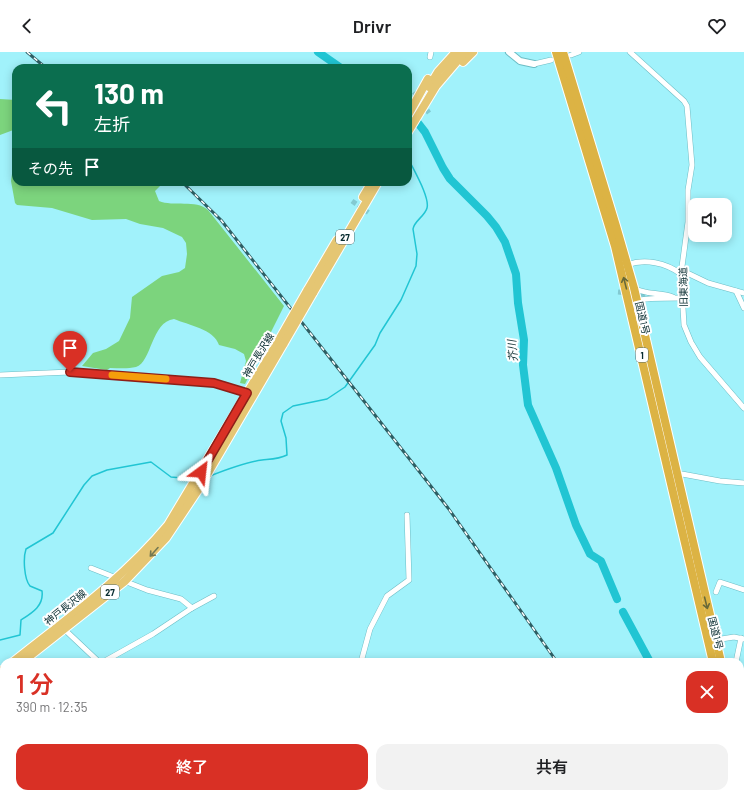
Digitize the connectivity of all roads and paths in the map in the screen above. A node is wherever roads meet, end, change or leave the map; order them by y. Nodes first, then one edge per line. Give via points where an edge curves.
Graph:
1 (456, 52) edge
2 (465, 52) edge
3 (473, 52) edge
4 (509, 52) edge
5 (556, 52) edge
6 (579, 52) edge
7 (630, 52) edge
8 (567, 53) edge
9 (450, 60) edge
10 (551, 60) dead end
11 (534, 64) joint
12 (418, 106) junction
13 (412, 111) edge
14 (412, 115) edge
15 (412, 122) edge
16 (370, 186) edge
17 (376, 186) edge
18 (627, 264) junction
19 (681, 272) junction
20 (634, 288) junction
21 (736, 291) junction
22 (310, 292) junction
23 (744, 293) edge
24 (650, 295) tunnel mouth
25 (674, 298) junction
26 (682, 298) junction
27 (637, 301) junction
28 (744, 308) edge
29 (0, 375) edge
30 (250, 394) junction
31 (744, 408) edge
32 (676, 476) junction
33 (744, 483) edge
34 (182, 510) junction
35 (407, 515) dead end
36 (91, 568) dead end
37 (116, 578) junction
38 (125, 581) junction
39 (744, 590) edge
40 (716, 592) dead end
41 (214, 596) dead end
42 (192, 608) junction
43 (64, 628) junction
44 (742, 639) edge
45 (715, 640) junction
46 (18, 658) edge
47 (27, 658) edge
48 (94, 658) edge
49 (110, 658) edge
50 (362, 658) edge
51 (712, 658) edge
52 (719, 658) edge
53 (737, 658) edge

1 - 9 main road
2 - 9 main road
3 - 9 main road
4 - 11 street via 520,61
51 -> 5 highway, 国道1号 / 1 via 615,246
6 - 8 street
7 - 19 street, 旧東海道 via 687,106 692,165
8 - 18 highway, 国道1号 / 1
9 - 12 main road
10 - 11 street
12 - 13 main road
12 - 14 main road
12 - 15 main road
16 - 22 main road, 神戸長沢線 / 27
17 - 22 main road, 神戸長沢線 / 27
18 - 19 street via 661,264
18 - 20 highway, 国道1号 / 1
19 - 21 street
19 - 26 street, 旧東海道
20 - 25 street
20 - 27 highway, 国道1号 / 1
21 - 23 street
21 - 28 street
22 - 30 main road, 神戸長沢線 / 27, bridge
24 - 25 street
25 - 26 street
25 - 27 street via 644,298
26 - 31 street, 旧東海道 via 684,325 691,342 700,357
27 - 32 highway, 国道1号 / 1
29 - 30 street via 70,372 214,383
30 - 34 main road, 神戸長沢線 / 27
32 - 33 street via 682,474
32 -> 45 highway, 国道1号 / 1
34 - 37 main road, 神戸長沢線 / 27 via 146,551
34 -> 38 main road, 神戸長沢線 / 27 via 157,549
35 - 50 street via 409,580 387,596 370,629
36 - 37 street
37 - 38 street
37 - 46 main road, 神戸長沢線 / 27
38 - 42 street via 146,590 181,599
38 - 43 main road, 神戸長沢線 / 27
39 - 40 street via 720,582
41 - 42 street
42 - 49 street
43 - 47 main road, 神戸長沢線 / 27
43 - 48 street
44 - 45 street via 725,637
44 - 53 street
45 - 52 highway, 国道1号 / 1

